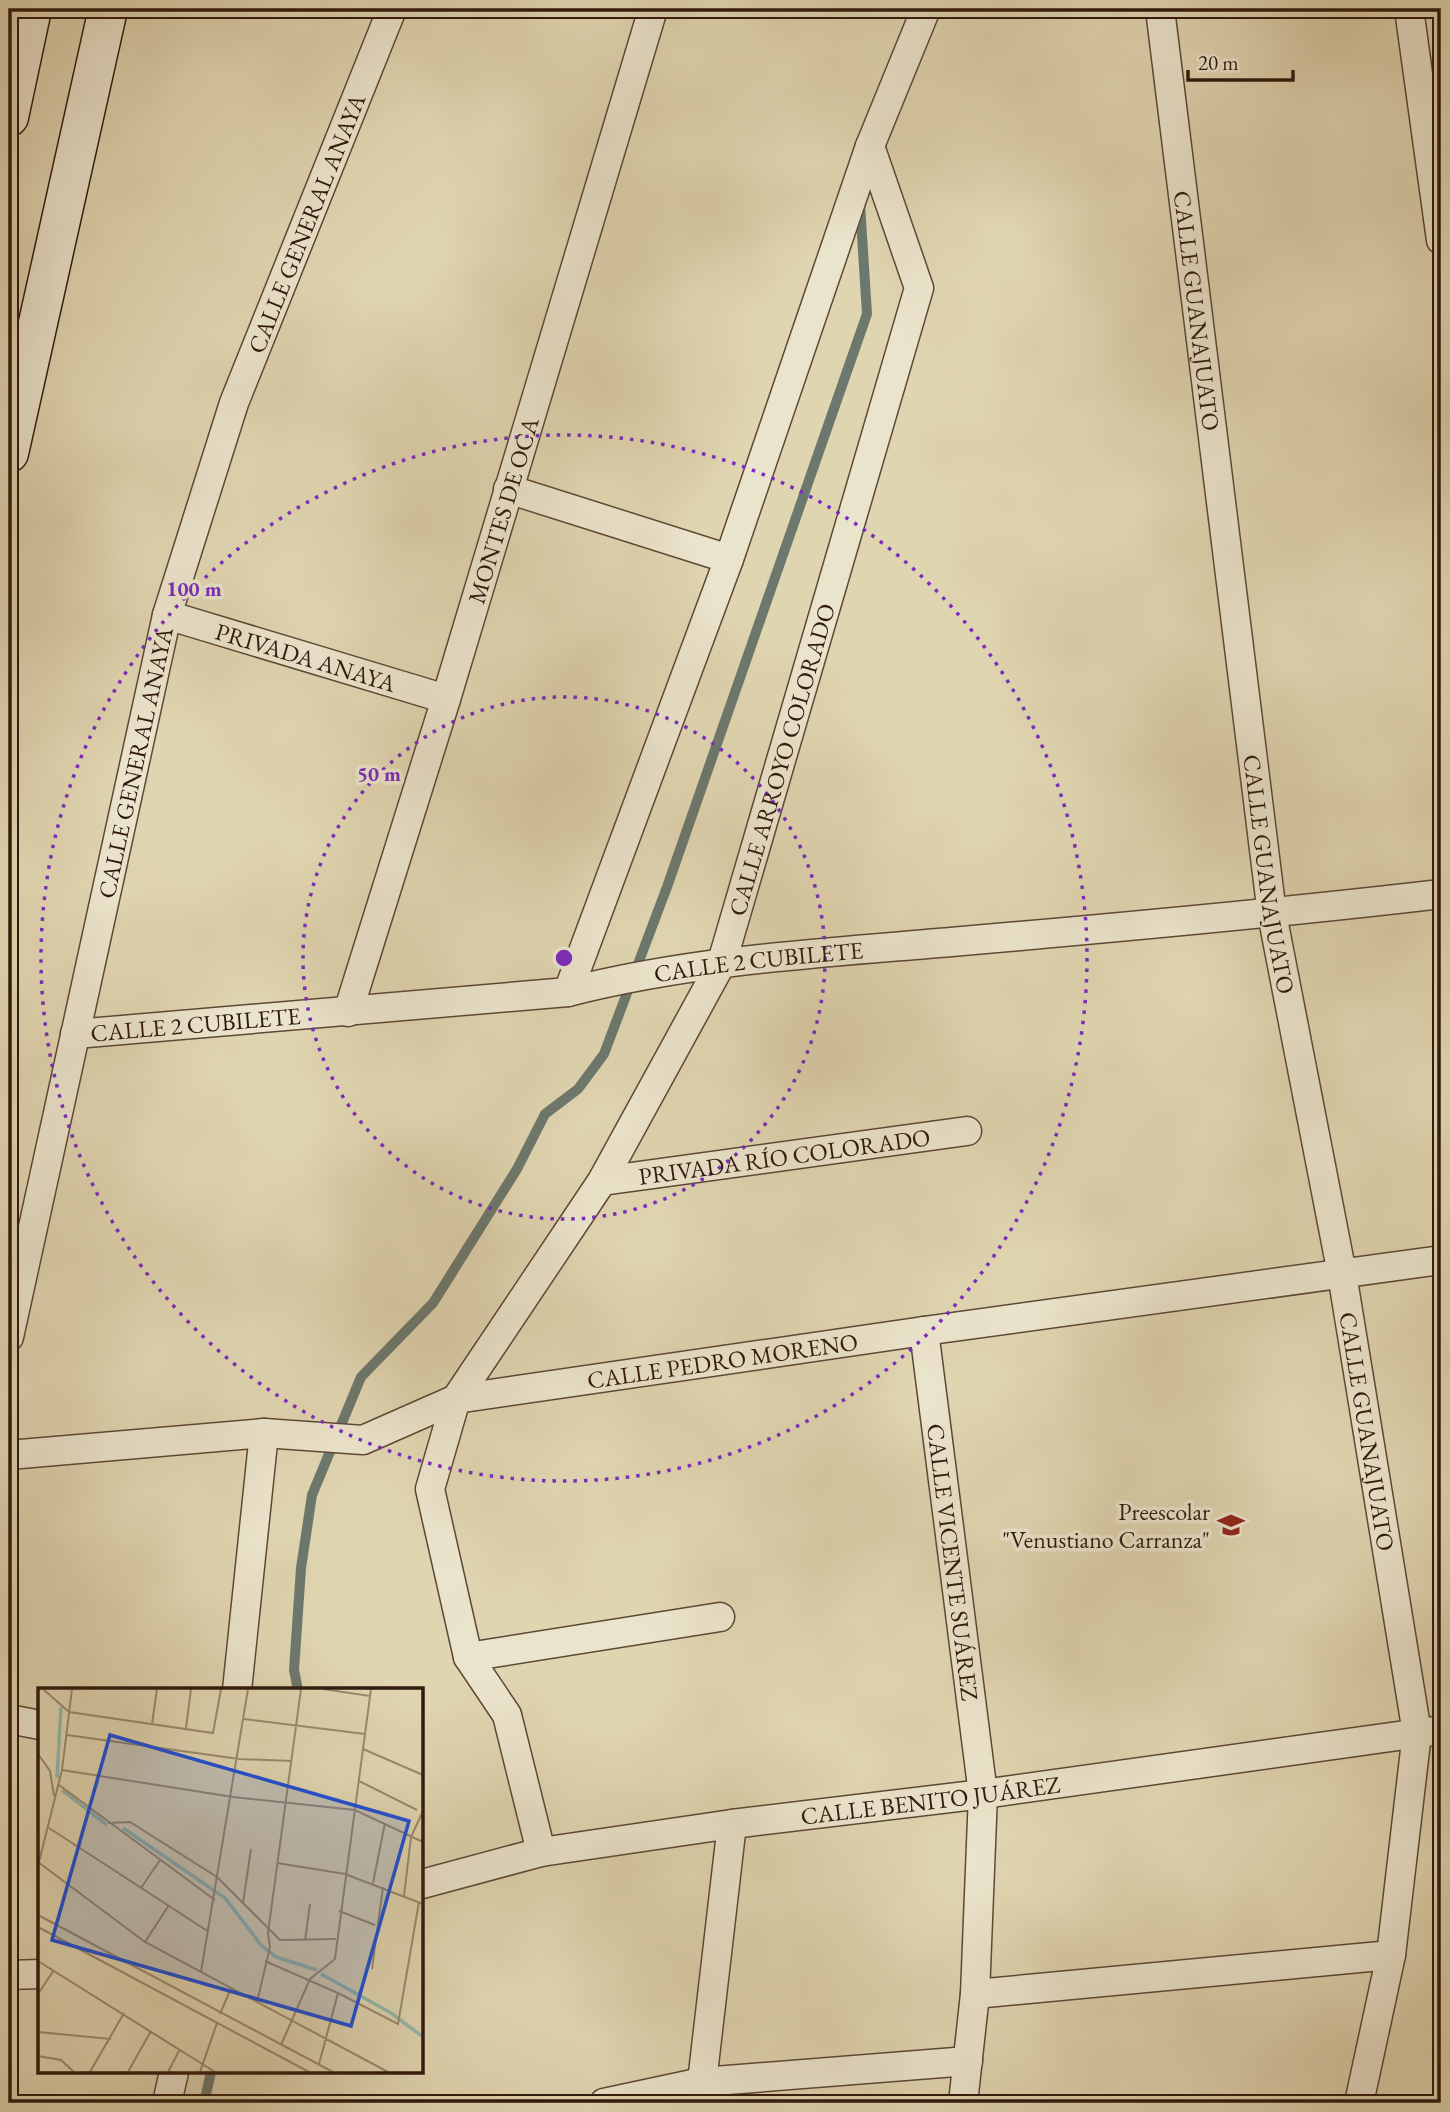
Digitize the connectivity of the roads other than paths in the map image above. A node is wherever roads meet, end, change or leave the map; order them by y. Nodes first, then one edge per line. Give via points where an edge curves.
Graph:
1 (32, 9) edge
2 (108, 9) edge
3 (392, 9) edge
4 (653, 9) edge
5 (926, 9) edge
6 (1160, 9) edge
7 (1409, 9) edge
8 (9, 117) edge
9 (870, 146) junction
10 (1441, 240) edge
11 (9, 453) edge
12 (508, 489) junction
13 (729, 559) junction
14 (167, 615) junction
15 (446, 699) junction
16 (1441, 894) edge
17 (1272, 914) junction
18 (722, 962) junction
19 (568, 992) junction
20 (348, 1012) junction
21 (75, 1034) junction
22 (967, 1131) dead end
23 (602, 1181) junction
24 (1441, 1260) edge
25 (17, 1262) edge
26 (1342, 1274) junction
27 (924, 1331) junction
28 (9, 1337) edge
29 (456, 1399) junction
30 (264, 1433) junction
31 (9, 1455) edge
32 (720, 1617) dead end
33 (468, 1657) junction
34 (237, 1688) edge
35 (9, 1719) edge
36 (38, 1725) edge
37 (1429, 1732) edge
38 (983, 1794) junction
39 (732, 1824) junction
40 (541, 1852) junction
41 (424, 1883) edge
42 (1391, 1955) junction
43 (38, 1974) edge
44 (9, 1975) edge
45 (975, 1994) junction
46 (968, 2061) junction
47 (174, 2074) edge
48 (702, 2082) junction
49 (167, 2103) edge
50 (604, 2103) edge
51 (963, 2103) edge
52 (1359, 2103) edge

1 - 8 street
2 - 11 street
3 - 14 street, CALLE GENERAL ANAYA via 234,403
4 - 12 street, MONTES DE OCA
5 - 9 street
6 - 17 street, CALLE GUANAJUATO
7 - 10 street
9 - 13 street
9 - 18 street, CALLE ARROYO COLORADO via 919,288
12 - 13 street
12 - 15 street, MONTES DE OCA
13 - 19 street
14 - 15 street, PRIVADA ANAYA
14 - 21 street, CALLE GENERAL ANAYA
15 - 20 street, MONTES DE OCA
16 - 17 street, CALLE 2 CUBILETE
17 - 18 street, CALLE 2 CUBILETE
17 - 26 street, CALLE GUANAJUATO
18 - 19 street, CALLE 2 CUBILETE
18 - 23 street, CALLE ARROYO COLORADO
19 - 20 street, CALLE 2 CUBILETE
20 - 21 street, CALLE 2 CUBILETE
21 - 25 street, CALLE GENERAL ANAYA
22 - 23 street, PRIVADA RÍO COLORADO
23 - 29 street, CALLE ARROYO COLORADO
24 - 26 street, CALLE PEDRO MORENO
25 - 28 street, CALLE GENERAL ANAYA
26 - 27 street, CALLE PEDRO MORENO
26 - 37 street, CALLE GUANAJUATO
27 - 29 street, CALLE PEDRO MORENO
27 - 38 street, CALLE VICENTE SUÁREZ
29 - 30 street, CALLE PEDRO MORENO via 363,1440
29 - 33 street via 430,1489
30 - 31 street, CALLE PEDRO MORENO
30 - 34 street
32 - 33 street
33 - 40 street via 507,1715
35 - 36 street
37 - 38 street, CALLE BENITO JUÁREZ
37 - 42 street, CALLE GUANAJUATO
38 - 39 street, CALLE BENITO JUÁREZ
38 - 45 street, CALLE VICENTE SUÁREZ
39 - 40 street, CALLE BENITO JUÁREZ
39 - 48 street
40 - 41 street, CALLE BENITO JUÁREZ
42 - 45 street
42 - 52 street, CALLE GUANAJUATO
43 - 44 street
45 - 46 street, CALLE VICENTE SUÁREZ
46 - 48 street
46 - 51 street, CALLE VICENTE SUÁREZ
47 - 49 street
48 - 50 street

